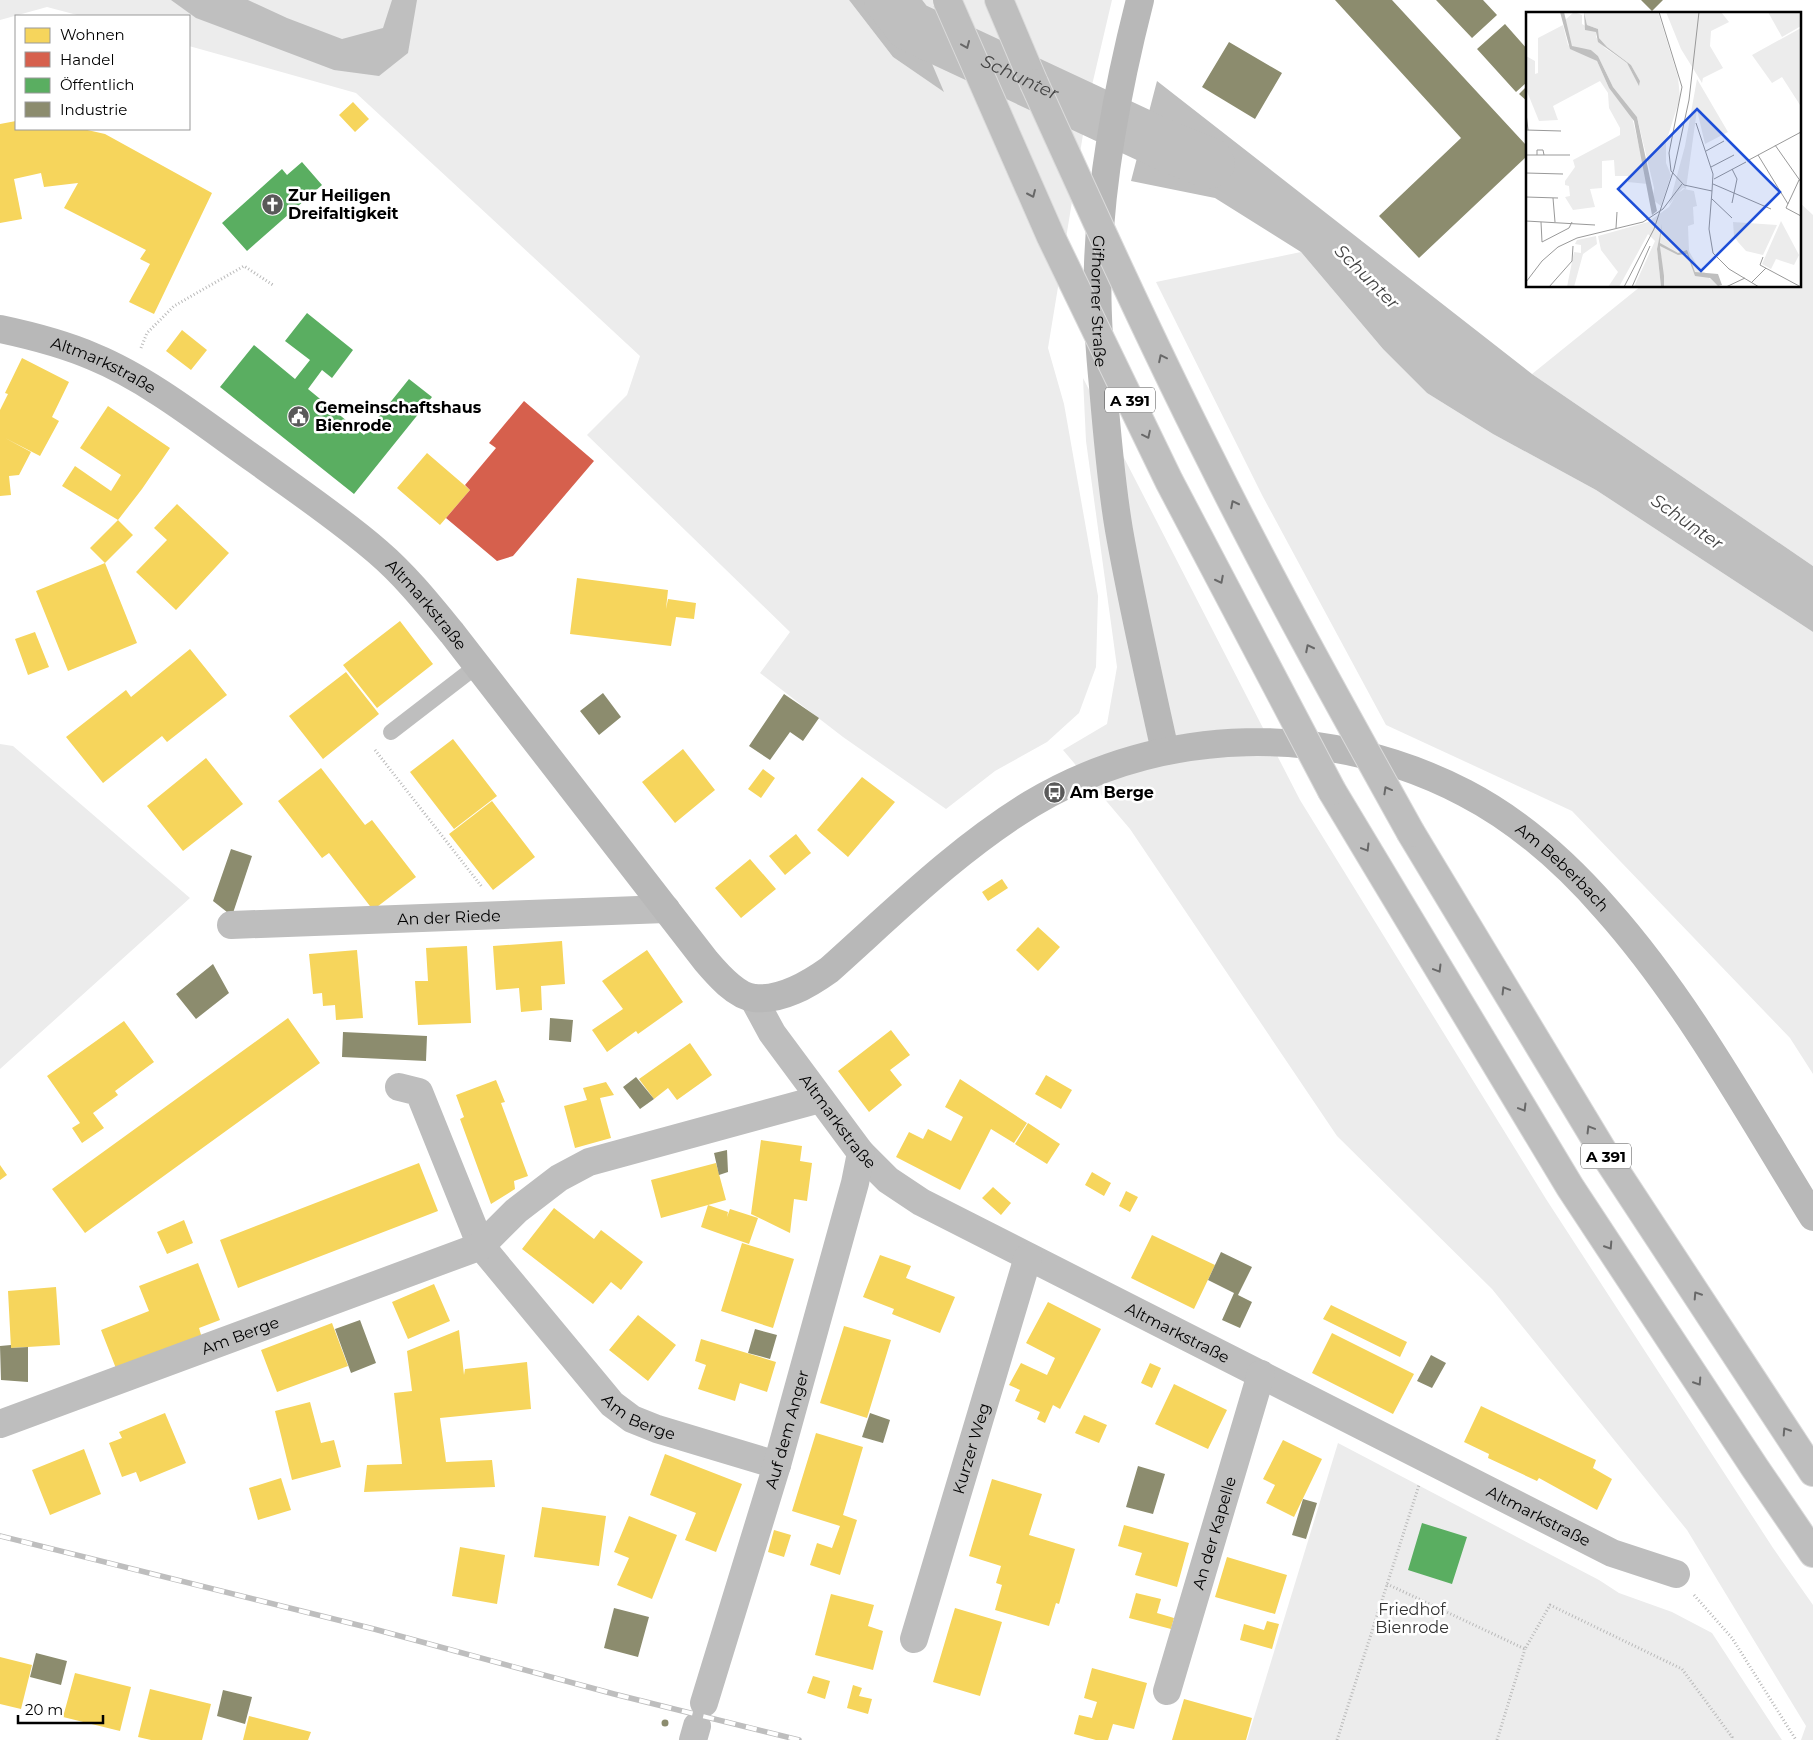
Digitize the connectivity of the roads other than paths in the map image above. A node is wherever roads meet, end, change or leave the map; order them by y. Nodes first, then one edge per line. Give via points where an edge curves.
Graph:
1 (947, 0) edge
2 (999, 0) edge
3 (1140, 0) edge
4 (0, 329) edge
5 (478, 666) junction
6 (391, 732) road end
7 (1165, 751) junction
8 (666, 909) junction
9 (231, 925) dead end
10 (753, 998) junction
11 (399, 1086) dead end
12 (820, 1099) junction
13 (861, 1153) junction
14 (1813, 1217) edge
15 (481, 1246) junction
16 (1028, 1257) junction
17 (1261, 1374) junction
18 (0, 1424) edge
19 (778, 1465) junction
20 (1813, 1472) edge
21 (1813, 1553) edge
22 (1676, 1574) road end
23 (914, 1639) dead end
24 (1167, 1691) dead end
25 (698, 1723) edge

1 -> 21 main road, A 391, bridge via 1051,237 1169,481 1332,791 1570,1187
20 -> 2 main road, A 391, bridge via 1607,1158 1411,833 1316,662 1209,457 1094,216
3 - 7 main road, Gifhorner Straße, bridge via 1119,89 1101,210 1098,265 1100,354 1119,529
4 - 5 main road, Altmarkstraße via 96,357 130,374 189,413 358,535 410,584
5 - 6 lane
5 - 8 main road, Altmarkstraße
7 - 10 main road via 1090,775 1030,805 950,862 829,970 786,993
7 - 14 main road, Am Beberbach via 1251,742 1312,744 1348,750 1429,776 1502,816 1568,869 1608,910 1639,949 1705,1043
8 - 9 main road, An der Riede
8 - 10 main road, Altmarkstraße via 717,974 739,992
10 - 12 main road, Altmarkstraße via 772,1033
11 - 15 main road, Am Berge via 419,1092
12 - 13 main road, Altmarkstraße
12 - 15 main road, Am Berge via 589,1162 559,1178 516,1211
13 - 16 main road, Altmarkstraße via 888,1180 921,1202
13 - 19 main road, Auf dem Anger
15 - 18 main road, Am Berge
15 - 19 main road, Am Berge via 612,1404 632,1419
16 - 17 main road, Altmarkstraße
16 - 23 main road, Kurzer Weg
17 - 22 main road, Altmarkstraße via 1612,1553
17 - 24 main road, An der Kapelle
19 - 25 main road, Auf dem Anger

